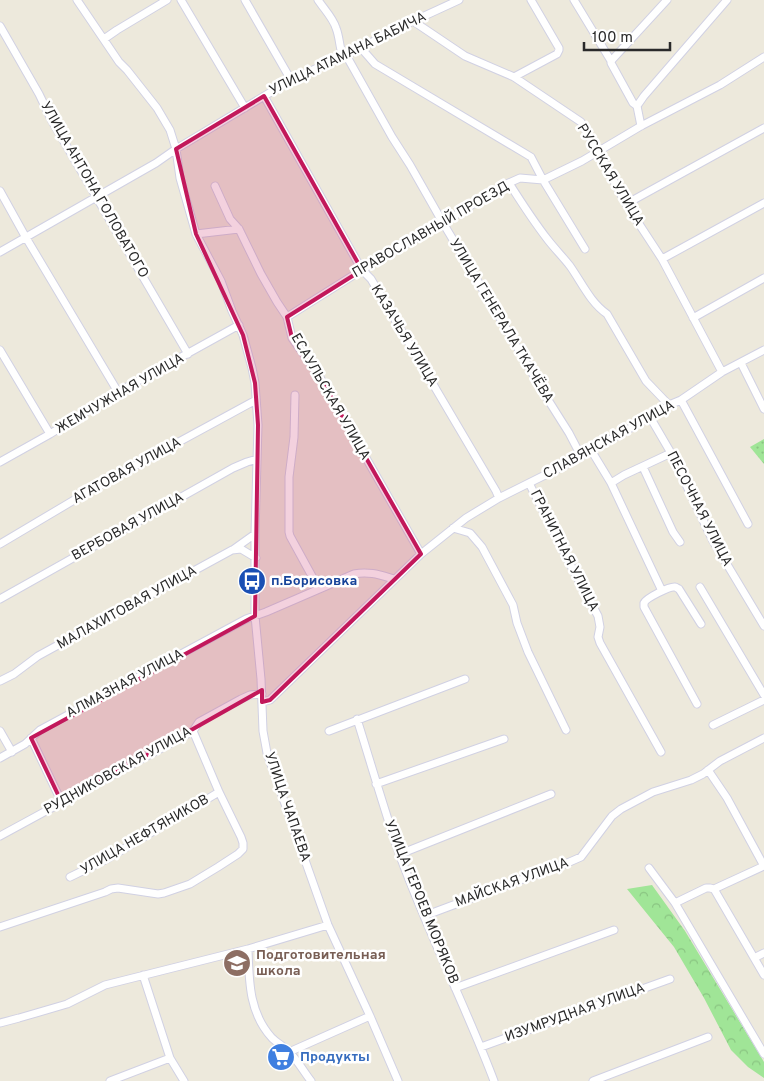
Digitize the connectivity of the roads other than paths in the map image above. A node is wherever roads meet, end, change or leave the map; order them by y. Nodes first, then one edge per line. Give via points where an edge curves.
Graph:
1 (77, 0) edge
2 (167, 0) edge
3 (181, 0) edge
4 (245, 0) edge
5 (318, 0) edge
6 (459, 0) edge
7 (531, 0) edge
8 (574, 0) edge
9 (667, 0) edge
10 (727, 0) edge
11 (413, 21) junction
12 (0, 26) edge
13 (104, 39) junction
14 (361, 48) junction
15 (345, 56) junction
16 (764, 57) edge
17 (611, 60) junction
18 (514, 77) junction
19 (292, 80) junction
20 (264, 96) junction
21 (637, 106) junction
22 (245, 108) junction
23 (641, 126) junction
24 (764, 128) edge
25 (176, 149) junction
26 (598, 151) junction
27 (543, 180) junction
28 (509, 183) junction
29 (215, 186) dead end
30 (0, 191) edge
31 (97, 196) junction
32 (764, 203) edge
33 (626, 204) junction
34 (443, 223) junction
35 (238, 229) junction
36 (196, 234) junction
37 (26, 236) junction
38 (585, 250) dead end
39 (0, 252) edge
40 (662, 259) junction
41 (362, 270) junction
42 (764, 278) edge
43 (287, 317) junction
44 (692, 318) junction
45 (239, 325) junction
46 (0, 350) edge
47 (764, 350) edge
48 (188, 354) junction
49 (741, 362) junction
50 (722, 372) junction
51 (118, 392) junction
52 (295, 395) dead end
53 (256, 400) junction
54 (681, 400) junction
55 (669, 405) junction
56 (764, 409) edge
57 (650, 417) junction
58 (50, 434) junction
59 (591, 450) junction
60 (671, 454) junction
61 (581, 456) junction
62 (257, 460) junction
63 (0, 462) edge
64 (642, 467) junction
65 (528, 483) junction
66 (611, 483) junction
67 (499, 498) junction
68 (748, 524) dead end
69 (453, 528) junction
70 (255, 534) junction
71 (680, 542) dead end
72 (0, 544) edge
73 (232, 550) junction
74 (421, 554) junction
75 (256, 558) junction
76 (394, 579) junction
77 (700, 587) dead end
78 (319, 589) junction
79 (662, 591) junction
80 (0, 599) edge
81 (255, 616) junction
82 (701, 624) dead end
83 (764, 626) edge
84 (465, 679) dead end
85 (0, 681) edge
86 (764, 695) edge
87 (262, 698) junction
88 (764, 700) edge
89 (697, 704) dead end
90 (357, 720) junction
91 (713, 726) dead end
92 (566, 730) dead end
93 (0, 731) edge
94 (193, 731) junction
95 (329, 731) dead end
96 (31, 738) junction
97 (764, 738) edge
98 (504, 739) dead end
99 (12, 752) junction
100 (661, 752) dead end
101 (0, 758) edge
102 (708, 770) junction
103 (376, 784) junction
104 (220, 792) junction
105 (551, 794) dead end
106 (62, 803) junction
107 (0, 836) edge
108 (400, 854) junction
109 (764, 866) edge
110 (649, 868) dead end
111 (70, 877) dead end
112 (714, 889) junction
113 (675, 903) junction
114 (424, 916) junction
115 (328, 926) junction
116 (0, 927) edge
117 (614, 930) dead end
118 (248, 949) junction
119 (764, 953) edge
120 (754, 958) junction
121 (764, 974) edge
122 (143, 975) junction
123 (670, 979) dead end
124 (455, 988) junction
125 (370, 1016) junction
126 (0, 1023) edge
127 (708, 1038) dead end
128 (481, 1047) junction
129 (289, 1052) junction
130 (764, 1054) edge
131 (170, 1058) junction
132 (110, 1081) edge
133 (184, 1081) edge
134 (311, 1081) edge
135 (398, 1081) edge
136 (494, 1081) edge
137 (593, 1081) edge

1 - 13 street
2 - 13 street
3 - 22 street
4 - 19 street
5 - 15 street, УЛИЦА ГЕНЕРАЛА ТКАЧЁВА via 335,25
6 - 11 street, УЛИЦА АТАМАНА БАБИЧА
7 - 18 street via 559,50
8 - 17 street
9 - 17 street
10 - 21 street
11 - 14 street, УЛИЦА АТАМАНА БАБИЧА
11 - 18 street, РУССКАЯ УЛИЦА via 465,56
12 - 31 street, УЛИЦА АНТОНА ГОЛОВАТОГО
13 - 25 street via 157,108 170,130
14 - 15 street, УЛИЦА АТАМАНА БАБИЧА
14 - 27 street via 375,64 531,157
15 - 19 street, УЛИЦА АТАМАНА БАБИЧА
15 - 34 street, УЛИЦА ГЕНЕРАЛА ТКАЧЁВА
16 - 23 street, ПРАВОСЛАВНЫЙ ПРОЕЗД via 720,85
17 - 21 street
18 - 26 street, РУССКАЯ УЛИЦА via 581,122
19 - 20 street, УЛИЦА АТАМАНА БАБИЧА
20 - 22 street, УЛИЦА АТАМАНА БАБИЧА
20 - 41 street, КАЗАЧЬЯ УЛИЦА
21 - 23 street
22 - 25 street, УЛИЦА АТАМАНА БАБИЧА
23 - 26 street, ПРАВОСЛАВНЫЙ ПРОЕЗД
24 - 33 street
25 - 31 street, УЛИЦА АТАМАНА БАБИЧА
25 - 36 street via 180,178
26 - 27 street, ПРАВОСЛАВНЫЙ ПРОЕЗД
26 - 33 street, РУССКАЯ УЛИЦА
27 - 28 street, ПРАВОСЛАВНЫЙ ПРОЕЗД via 520,178
27 - 38 street
28 - 34 street, ПРАВОСЛАВНЫЙ ПРОЕЗД
28 - 55 street via 594,302 608,314 646,380
29 - 35 street, ЕСАУЛЬСКАЯ УЛИЦА
30 - 37 street
31 - 37 street, УЛИЦА АТАМАНА БАБИЧА
31 - 48 street, УЛИЦА АНТОНА ГОЛОВАТОГО
32 - 40 street
33 - 40 street, РУССКАЯ УЛИЦА
34 - 41 street, ПРАВОСЛАВНЫЙ ПРОЕЗД
34 - 61 street, УЛИЦА ГЕНЕРАЛА ТКАЧЁВА
35 - 36 street
35 - 43 street, ЕСАУЛЬСКАЯ УЛИЦА
36 - 45 street
37 - 39 street, УЛИЦА АТАМАНА БАБИЧА
37 - 51 street
40 - 44 street, РУССКАЯ УЛИЦА
41 - 43 street, ПРАВОСЛАВНЫЙ ПРОЕЗД
41 - 67 street, КАЗАЧЬЯ УЛИЦА via 371,278
42 - 44 street
43 - 74 street, ЕСАУЛЬСКАЯ УЛИЦА via 292,338 318,374
44 - 50 street, РУССКАЯ УЛИЦА
45 - 48 street, ЖЕМЧУЖНАЯ УЛИЦА
45 - 53 street via 252,368
46 - 58 street
47 - 49 street, СЛАВЯНСКАЯ УЛИЦА
48 - 51 street, ЖЕМЧУЖНАЯ УЛИЦА
49 - 50 street, СЛАВЯНСКАЯ УЛИЦА
49 - 56 street
50 - 54 street, СЛАВЯНСКАЯ УЛИЦА
51 - 58 street, ЖЕМЧУЖНАЯ УЛИЦА
52 - 78 street via 289,532
53 - 62 street
53 - 72 street, АГАТОВАЯ УЛИЦА via 96,487
54 - 55 street, СЛАВЯНСКАЯ УЛИЦА
54 - 68 street
55 - 57 street, СЛАВЯНСКАЯ УЛИЦА
57 - 59 street, СЛАВЯНСКАЯ УЛИЦА
57 - 60 street, ПЕСОЧНАЯ УЛИЦА
58 - 63 street, ЖЕМЧУЖНАЯ УЛИЦА
59 - 61 street, СЛАВЯНСКАЯ УЛИЦА
59 - 66 street
60 - 64 street
60 - 83 street, ПЕСОЧНАЯ УЛИЦА via 713,541
61 - 65 street, СЛАВЯНСКАЯ УЛИЦА
62 - 70 street
62 - 80 street, ВЕРБОВАЯ УЛИЦА via 233,468
64 - 66 street
64 - 71 street
65 - 67 street, СЛАВЯНСКАЯ УЛИЦА
65 - 100 street, ГРАНИТНАЯ УЛИЦА via 598,616 600,643
66 - 79 street
67 - 69 street, СЛАВЯНСКАЯ УЛИЦА
69 - 74 street, СЛАВЯНСКАЯ УЛИЦА
69 - 92 street via 470,533 482,547 513,605 528,652
70 - 73 street, МАЛАХИТОВАЯ УЛИЦА
70 - 75 street
73 - 75 street via 241,549
73 - 85 street, МАЛАХИТОВАЯ УЛИЦА via 38,656
74 - 76 street
75 - 81 street, УЛИЦА ЧАПАЕВА
76 - 78 street, АЛМАЗНАЯ УЛИЦА via 364,572
76 - 87 street via 270,700
77 - 86 street
78 - 81 street, АЛМАЗНАЯ УЛИЦА
79 - 82 street via 672,587 679,589
79 - 89 street via 646,600 644,607
81 - 87 street, УЛИЦА ЧАПАЕВА
81 - 96 street, АЛМАЗНАЯ УЛИЦА via 40,730
84 - 90 street
87 - 94 street, РУДНИКОВСКАЯ УЛИЦА via 250,695 241,699 200,722
87 - 115 street, УЛИЦА ЧАПАЕВА via 267,753
88 - 91 street
90 - 95 street
90 - 103 street, УЛИЦА ГЕРОЕВ МОРЯКОВ
93 - 99 street
94 - 104 street
94 - 106 street, РУДНИКОВСКАЯ УЛИЦА
96 - 99 street, АЛМАЗНАЯ УЛИЦА
96 - 106 street
97 - 102 street
98 - 103 street
99 - 101 street, АЛМАЗНАЯ УЛИЦА
102 - 109 street
102 - 114 street, МАЙСКАЯ УЛИЦА via 691,780 653,792 622,809 612,816 581,857
103 - 108 street, УЛИЦА ГЕРОЕВ МОРЯКОВ
104 - 111 street, УЛИЦА НЕФТЯНИКОВ
104 - 116 street, УЛИЦА НЕФТЯНИКОВ via 243,843 238,854 218,868 190,884 164,893 118,888
105 - 108 street
106 - 107 street, РУДНИКОВСКАЯ УЛИЦА
108 - 114 street, УЛИЦА ГЕРОЕВ МОРЯКОВ
109 - 112 street
110 - 113 street
112 - 113 street via 706,888
112 - 120 street
113 - 130 street
114 - 124 street, УЛИЦА ГЕРОЕВ МОРЯКОВ
115 - 118 street
115 - 125 street, УЛИЦА ЧАПАЕВА
117 - 124 street
118 - 122 street
118 - 129 street via 249,988 261,1023 272,1038
119 - 120 street
120 - 121 street
122 - 126 street via 105,985 67,1004
122 - 131 street
123 - 128 street, ИЗУМРУДНАЯ УЛИЦА
124 - 128 street, УЛИЦА ГЕРОЕВ МОРЯКОВ
125 - 129 street
125 - 135 street, УЛИЦА ЧАПАЕВА
127 - 137 street
128 - 136 street, УЛИЦА ГЕРОЕВ МОРЯКОВ
129 - 134 street
131 - 132 street
131 - 133 street

